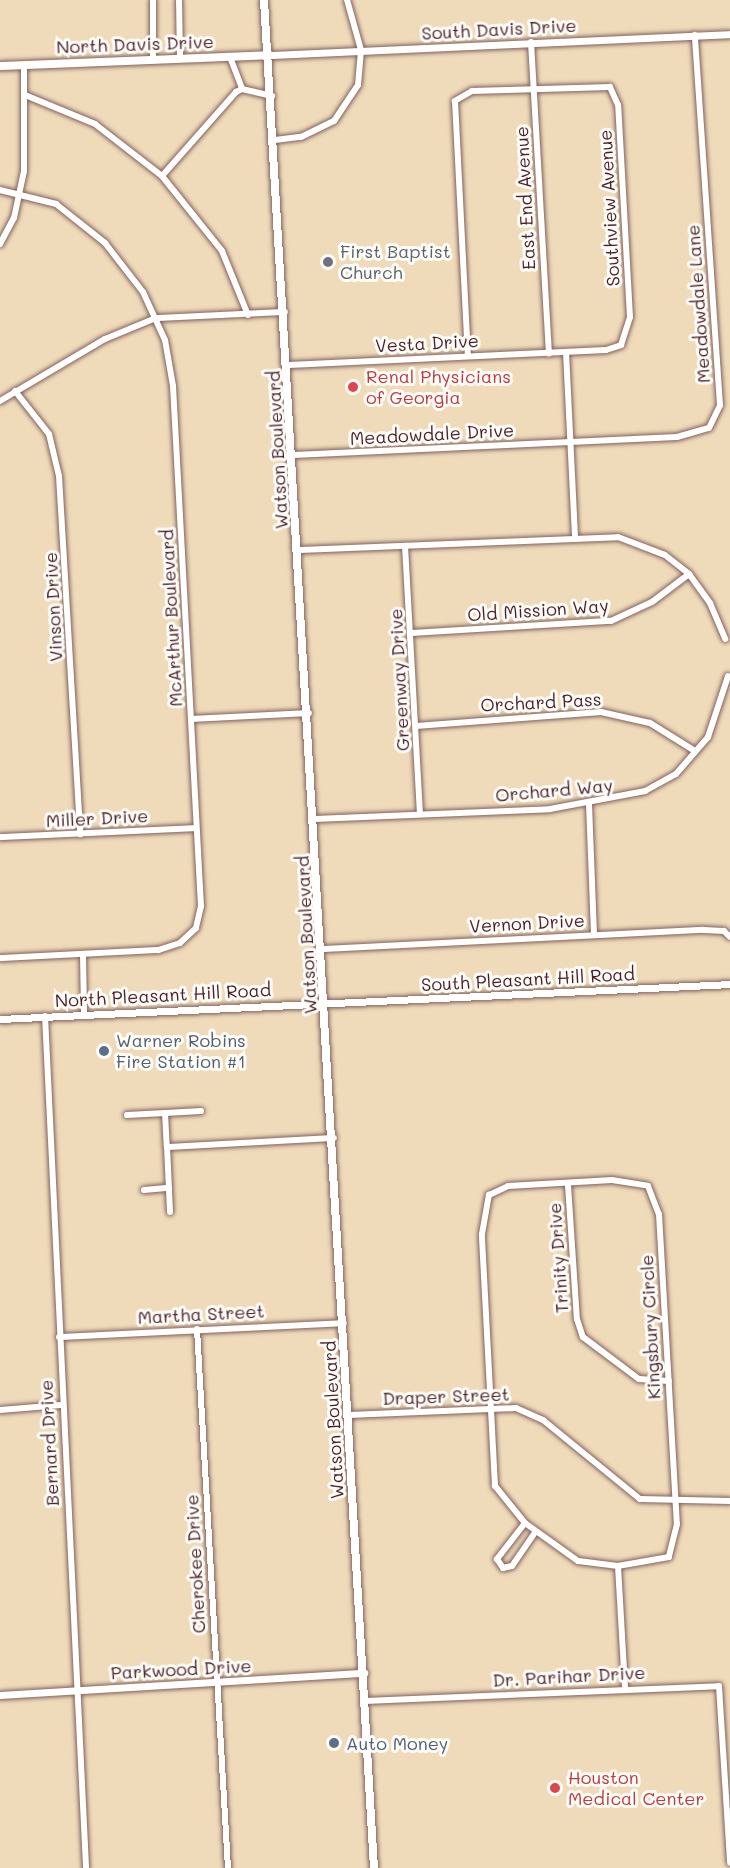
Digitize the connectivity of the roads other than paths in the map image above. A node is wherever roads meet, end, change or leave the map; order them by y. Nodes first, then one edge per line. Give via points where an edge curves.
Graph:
1 (153, 0) edge
2 (179, 0) edge
3 (264, 0) edge
4 (346, 0) edge
5 (730, 34) edge
6 (695, 35) junction
7 (531, 42) junction
8 (361, 51) junction
9 (270, 55) junction
10 (230, 57) junction
11 (180, 58) junction
12 (153, 59) junction
13 (24, 65) junction
14 (0, 66) edge
15 (534, 88) junction
16 (242, 89) junction
17 (25, 95) junction
18 (273, 96) junction
19 (275, 140) junction
20 (162, 176) junction
21 (0, 190) edge
22 (20, 192) junction
23 (0, 244) edge
24 (286, 312) junction
25 (248, 315) junction
26 (156, 318) junction
27 (549, 352) junction
28 (566, 352) junction
29 (468, 357) junction
30 (289, 365) junction
31 (15, 391) junction
32 (0, 401) edge
33 (570, 442) junction
34 (294, 455) junction
35 (575, 536) junction
36 (405, 546) junction
37 (300, 550) junction
38 (689, 574) junction
39 (412, 633) junction
40 (725, 639) dead end
41 (728, 676) dead end
42 (309, 713) junction
43 (191, 718) junction
44 (416, 726) junction
45 (695, 751) junction
46 (589, 804) junction
47 (420, 813) junction
48 (315, 819) junction
49 (195, 828) junction
50 (80, 834) junction
51 (0, 837) edge
52 (594, 935) junction
53 (730, 937) edge
54 (324, 949) junction
55 (83, 954) junction
56 (0, 958) edge
57 (730, 984) edge
58 (327, 1003) junction
59 (84, 1013) junction
60 (45, 1016) junction
61 (0, 1018) edge
62 (201, 1111) dead end
63 (165, 1113) junction
64 (127, 1115) dead end
65 (334, 1138) junction
66 (167, 1147) junction
67 (568, 1185) junction
68 (169, 1188) junction
69 (144, 1190) dead end
70 (170, 1212) dead end
71 (345, 1323) junction
72 (197, 1329) junction
73 (59, 1337) junction
74 (669, 1381) junction
75 (61, 1405) junction
76 (492, 1407) junction
77 (0, 1410) edge
78 (349, 1415) junction
79 (730, 1501) edge
80 (674, 1503) junction
81 (525, 1523) junction
82 (536, 1531) junction
83 (618, 1566) junction
84 (364, 1673) junction
85 (216, 1682) junction
86 (625, 1689) junction
87 (76, 1690) junction
88 (0, 1695) edge
89 (365, 1701) junction
90 (730, 1863) edge
91 (86, 1868) edge
92 (228, 1868) edge
93 (374, 1868) edge

1 - 12 street
2 - 11 street
3 - 9 main road, Watson Boulevard
4 - 8 street
5 - 6 street, South Davis Drive
6 - 7 street, South Davis Drive
6 - 33 street, Meadowdale Lane via 720,405 716,421 699,433 677,437
7 - 8 street, South Davis Drive
7 - 15 street, East End Avenue
8 - 9 street, South Davis Drive
8 - 19 street via 358,84 334,122 301,137
9 - 10 main road, North Davis Drive
9 - 18 main road, Watson Boulevard
10 - 11 main road, North Davis Drive
10 - 16 street
11 - 12 main road, North Davis Drive
12 - 13 main road, North Davis Drive
13 - 14 main road, North Davis Drive
13 - 17 street
15 - 27 street, East End Avenue
15 - 28 street, Southview Avenue via 604,85 614,91 618,105 630,329 614,348
15 - 29 street, Southview Avenue via 472,91 456,101
16 - 18 street
16 - 20 street
17 - 20 street via 95,124
17 - 22 street
18 - 19 main road, Watson Boulevard
19 - 24 main road, Watson Boulevard
20 - 25 street via 222,251
21 - 22 street, McArthur Boulevard
22 - 23 street
22 - 26 street, McArthur Boulevard via 56,204 105,243 125,265
24 - 25 street
24 - 30 main road, Watson Boulevard
25 - 26 street
26 - 31 street via 105,339
26 - 43 street, McArthur Boulevard via 173,386
27 - 28 street, Vesta Drive
27 - 29 street, Vesta Drive
28 - 33 street
29 - 30 street, Vesta Drive
30 - 34 main road, Watson Boulevard
31 - 32 street
31 - 50 street, Vinson Drive via 49,434 59,476
33 - 34 street, Meadowdale Drive
33 - 35 street
34 - 37 main road, Watson Boulevard
35 - 36 street
35 - 38 street via 634,541 665,555
36 - 37 street
36 - 39 street, Greenway Drive
37 - 42 main road, Watson Boulevard
38 - 39 street, Old Mission Way via 652,602 611,621
38 - 40 street via 710,603
39 - 44 street, Greenway Drive
41 - 45 street, Orchard Way via 716,725
42 - 43 street
42 - 48 main road, Watson Boulevard
43 - 49 street, McArthur Boulevard
44 - 45 street, Orchard Pass via 601,711 650,723
44 - 47 street, Greenway Drive
45 - 46 street, Orchard Way via 660,784
46 - 47 street, Orchard Way
46 - 52 street
47 - 48 street, Orchard Way
48 - 54 main road, Watson Boulevard
49 - 50 street, Miller Drive
49 - 55 street, McArthur Boulevard via 201,906 196,928 180,943 158,950
50 - 51 street, Miller Drive
52 - 53 street, Vernon Drive via 704,930 724,931
52 - 54 street, Vernon Drive
54 - 58 main road, Watson Boulevard
55 - 56 street, McArthur Boulevard
55 - 59 street
57 - 58 street, South Pleasant Hill Road
58 - 59 street, North Pleasant Hill Road
58 - 65 main road, Watson Boulevard
59 - 60 street, North Pleasant Hill Road
60 - 61 street, North Pleasant Hill Road
60 - 73 street, Bernard Drive
62 - 63 street
63 - 64 street
63 - 66 street
65 - 66 street
65 - 71 main road, Watson Boulevard
66 - 68 street
67 - 74 street, Trinity Drive via 577,1319 583,1337 639,1379
67 - 74 street, Kingsbury Circle via 637,1181 655,1195
67 - 76 street, Kingsbury Circle via 508,1186 489,1195 482,1234
68 - 69 street
68 - 70 street
71 - 72 street, Martha Street
71 - 78 main road, Watson Boulevard
72 - 73 street, Martha Street
72 - 85 street, Cherokee Drive
73 - 75 street, Bernard Drive
74 - 80 street, Kingsbury Circle
75 - 77 street
75 - 87 street, Bernard Drive
76 - 78 street, Draper Street
76 - 80 street, Draper Street via 528,1412 640,1498
76 - 81 street, Kingsbury Circle via 495,1486
78 - 84 main road, Watson Boulevard
79 - 80 street, Draper Street
80 - 83 street, Kingsbury Circle via 676,1546 669,1557
81 - 82 street, Kingsbury Circle
81 - 82 street via 497,1559 502,1568 512,1566
82 - 83 street, Kingsbury Circle via 578,1561
83 - 86 street
84 - 85 street, Parkwood Drive
84 - 89 main road, Watson Boulevard
85 - 87 street, Parkwood Drive
85 - 92 street, Cherokee Drive
86 - 89 street, Dr. Parihar Drive
86 - 90 street, Dr. Parihar Drive via 719,1686
87 - 88 street, Parkwood Drive
87 - 91 street, Bernard Drive
89 - 93 main road, Watson Boulevard

